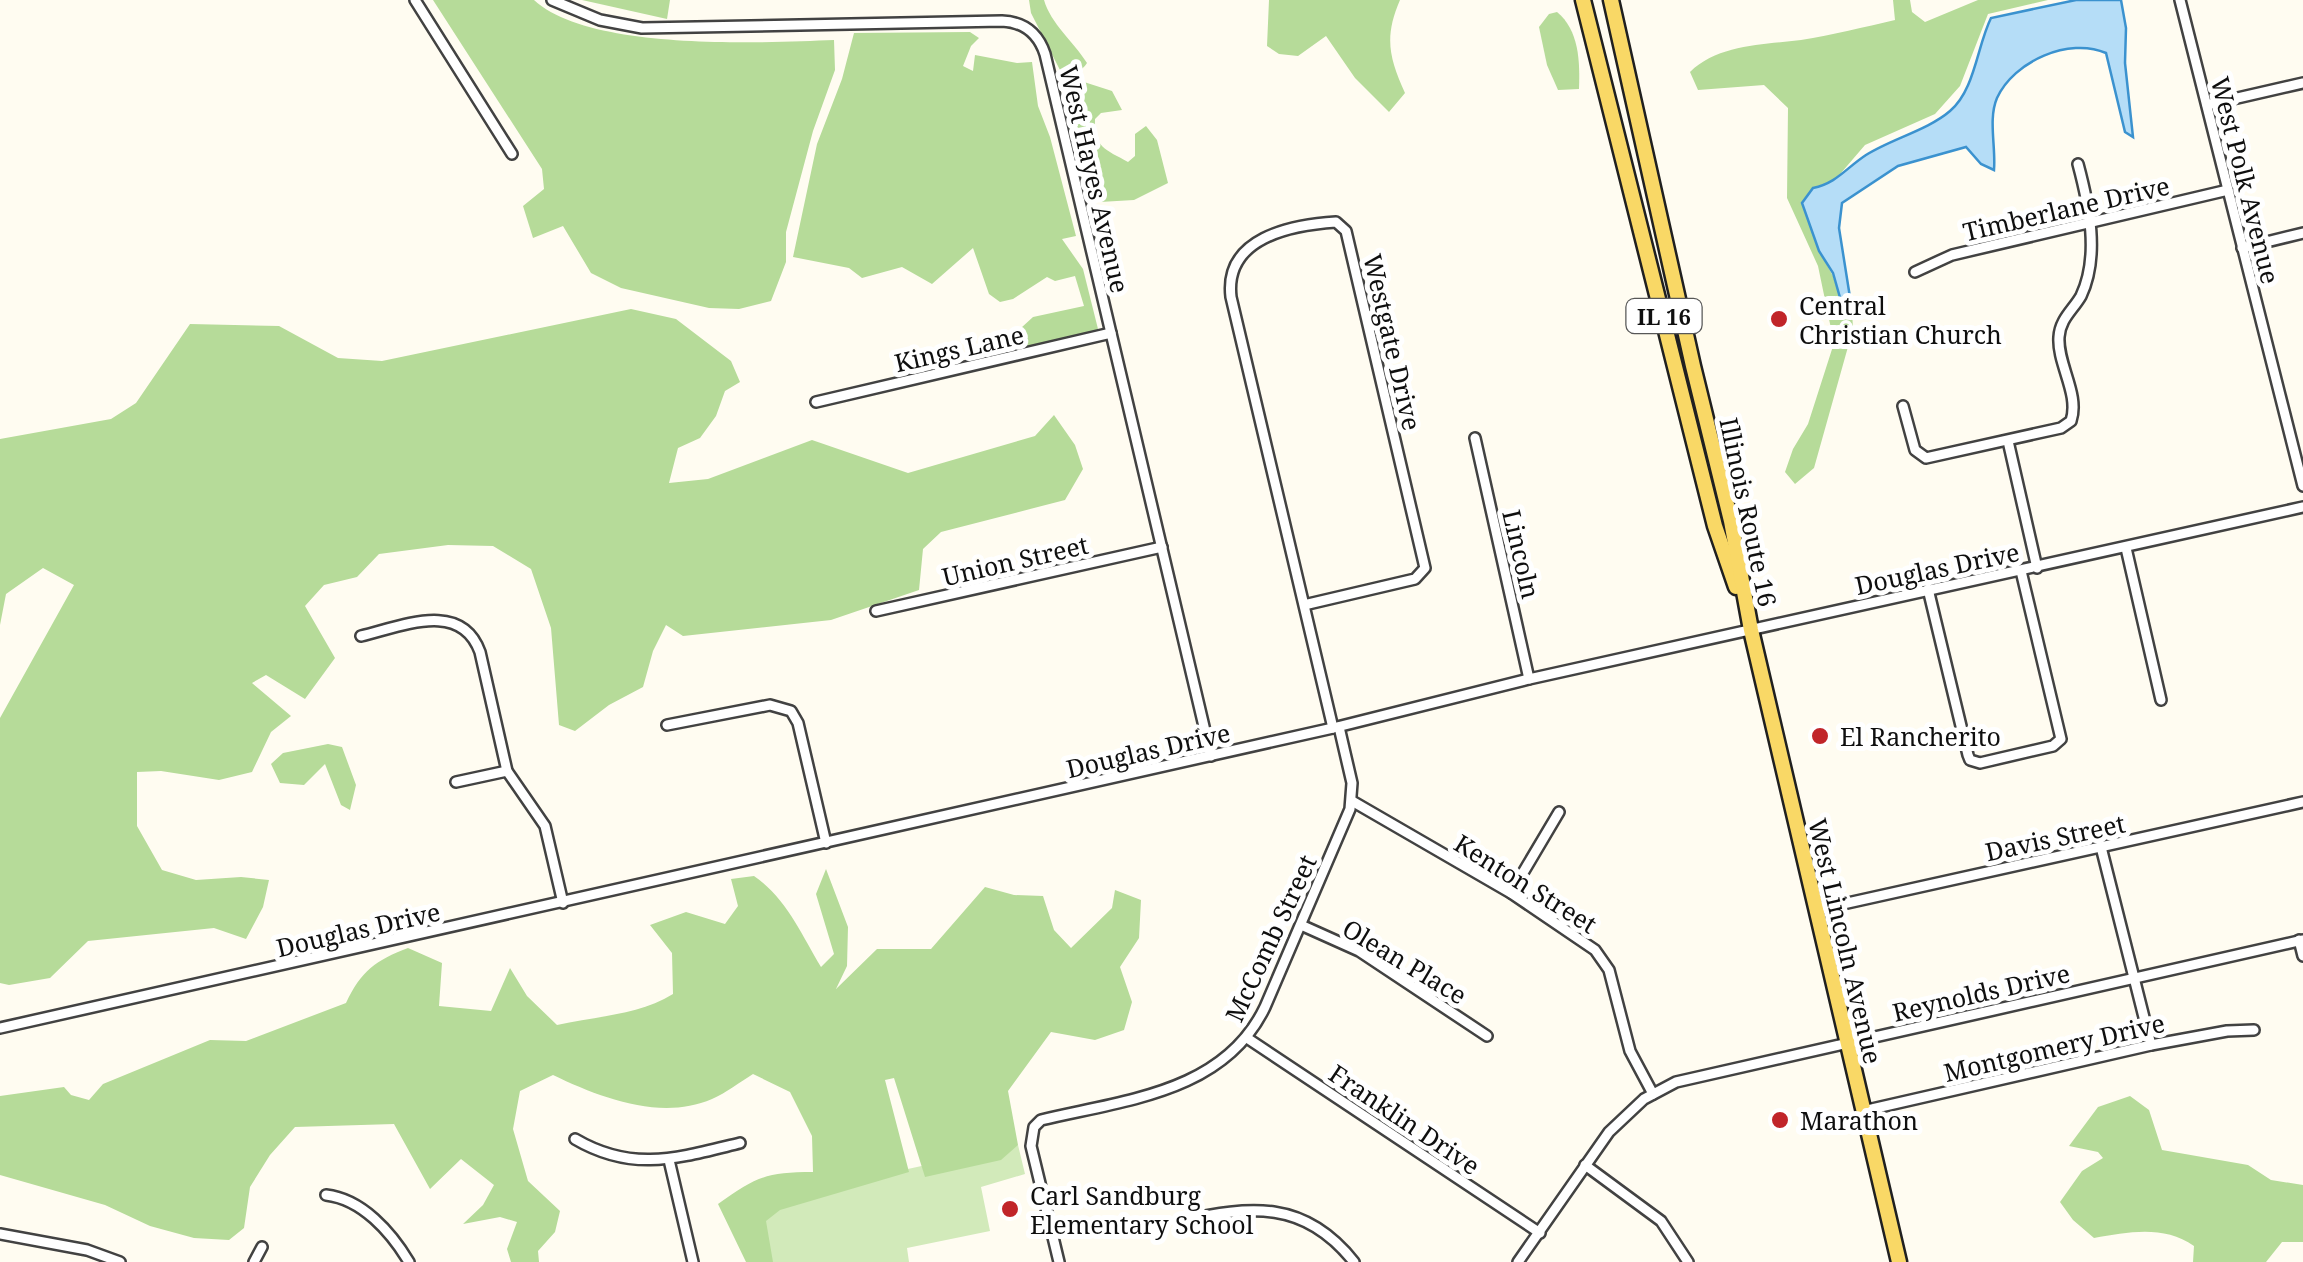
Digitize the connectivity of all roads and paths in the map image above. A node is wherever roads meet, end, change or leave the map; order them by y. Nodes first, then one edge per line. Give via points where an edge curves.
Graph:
1 (415, 0) edge
2 (552, 0) edge
3 (1583, 0) edge
4 (1611, 0) edge
5 (2180, 0) edge
6 (2303, 83) edge
7 (2207, 105) junction
8 (512, 154) dead end
9 (2078, 164) dead end
10 (2228, 190) junction
11 (2090, 224) junction
12 (2303, 233) edge
13 (2242, 248) junction
14 (1915, 272) dead end
15 (1111, 333) junction
16 (816, 402) dead end
17 (1903, 406) dead end
18 (1475, 438) dead end
19 (2008, 440) junction
20 (2303, 486) edge
21 (2303, 507) edge
22 (1162, 547) junction
23 (2126, 548) junction
24 (2037, 568) junction
25 (2022, 572) junction
26 (1928, 589) junction
27 (1304, 604) junction
28 (876, 611) dead end
29 (1751, 630) junction
30 (361, 636) dead end
31 (1529, 679) junction
32 (2162, 700) dead end
33 (667, 725) dead end
34 (1336, 728) junction
35 (1211, 756) junction
36 (508, 770) junction
37 (456, 782) dead end
38 (1352, 800) junction
39 (2303, 802) edge
40 (1560, 812) dead end
41 (826, 844) junction
42 (2101, 848) junction
43 (1511, 893) junction
44 (564, 903) junction
45 (1816, 910) junction
46 (1300, 925) junction
47 (2301, 940) edge
48 (2303, 956) edge
49 (2134, 978) junction
50 (0, 1028) edge
51 (2254, 1030) dead end
52 (1487, 1036) dead end
53 (1246, 1038) junction
54 (1847, 1043) junction
55 (2151, 1045) junction
56 (1653, 1094) junction
57 (1863, 1111) junction
58 (574, 1139) dead end
59 (740, 1143) dead end
60 (669, 1160) junction
61 (1585, 1165) junction
62 (326, 1195) dead end
63 (1180, 1221) dead end
64 (0, 1234) edge
65 (1540, 1234) junction
66 (262, 1246) dead end
67 (120, 1262) edge
68 (254, 1262) edge
69 (409, 1262) edge
70 (693, 1262) edge
71 (1058, 1262) edge
72 (1354, 1262) edge
73 (1518, 1262) edge
74 (1688, 1262) edge
75 (1900, 1262) edge

1 - 8 street
2 - 15 street, West Hayes Avenue via 642,28 1002,21 1030,29 1045,54
3 - 29 main road, Illinois Route 16 / IL 16 via 1715,526
4 - 29 main road, Illinois Route 16 / IL 16
5 - 7 street, West Polk Avenue
6 - 7 street
7 - 10 street, West Polk Avenue
9 - 11 street
10 - 11 street, Timberlane Drive
10 - 13 street, West Polk Avenue
11 - 14 street, Timberlane Drive via 1952,255
11 - 19 street via 2083,289 2059,338 2074,416 2061,428
12 - 13 street
13 - 20 street, West Polk Avenue
15 - 16 street, Kings Lane
15 - 22 street, West Hayes Avenue
17 - 19 street via 1915,450 1926,458
18 - 31 street, Lincoln
19 - 24 street
21 - 23 street, Douglas Drive
22 - 28 street, Union Street
22 - 35 street, West Hayes Avenue
23 - 24 street, Douglas Drive
23 - 32 street
24 - 25 street, Douglas Drive
25 - 26 street, Douglas Drive
25 - 26 street via 2061,740 1980,763 1968,755
26 - 29 street, Douglas Drive
27 - 27 street, Westgate Drive via 1230,282 1242,253 1258,240 1336,222 1346,231 1425,568 1415,579
27 - 34 street, Westgate Drive
29 - 31 street, Douglas Drive
29 - 45 main road, West Lincoln Avenue / IL 16
30 - 36 street via 437,620 464,628 480,652
31 - 34 street, Douglas Drive
33 - 41 street via 770,705 791,710
34 - 35 street, Douglas Drive
34 - 38 street, McComb Street
35 - 41 street, Douglas Drive
36 - 37 street
36 - 44 street via 545,826
38 - 43 street, Kenton Street
38 - 46 street, McComb Street
39 - 42 street, Davis Street
40 - 43 street
41 - 44 street, Douglas Drive
42 - 45 street, Davis Street
42 - 49 street
43 - 56 street, Kenton Street via 1603,959 1630,1051
44 - 50 street, Douglas Drive
45 - 54 main road, West Lincoln Avenue / IL 16
46 - 52 street, Olean Place via 1376,962
46 - 53 street, McComb Street
47 - 48 street, Reynolds Drive
47 - 49 street, Reynolds Drive
49 - 54 street, Reynolds Drive
49 - 55 street
51 - 55 street, Montgomery Drive
53 - 65 street, Franklin Drive
53 - 71 street, McComb Street via 1186,1083 1034,1127 1030,1146
54 - 56 street, Reynolds Drive via 1692,1076
54 - 57 main road, West Lincoln Avenue / IL 16
55 - 57 street, Montgomery Drive
56 - 61 street, Reynolds Drive via 1608,1132
57 - 75 main road, West Lincoln Avenue / IL 16
58 - 60 street via 613,1157
59 - 60 street
60 - 70 street
61 - 65 street, Reynolds Drive
61 - 74 street via 1660,1221
62 - 69 street via 342,1196 363,1210
63 - 72 street via 1249,1209 1285,1214 1330,1236
64 - 67 street
65 - 73 street, Reynolds Drive
66 - 68 street

